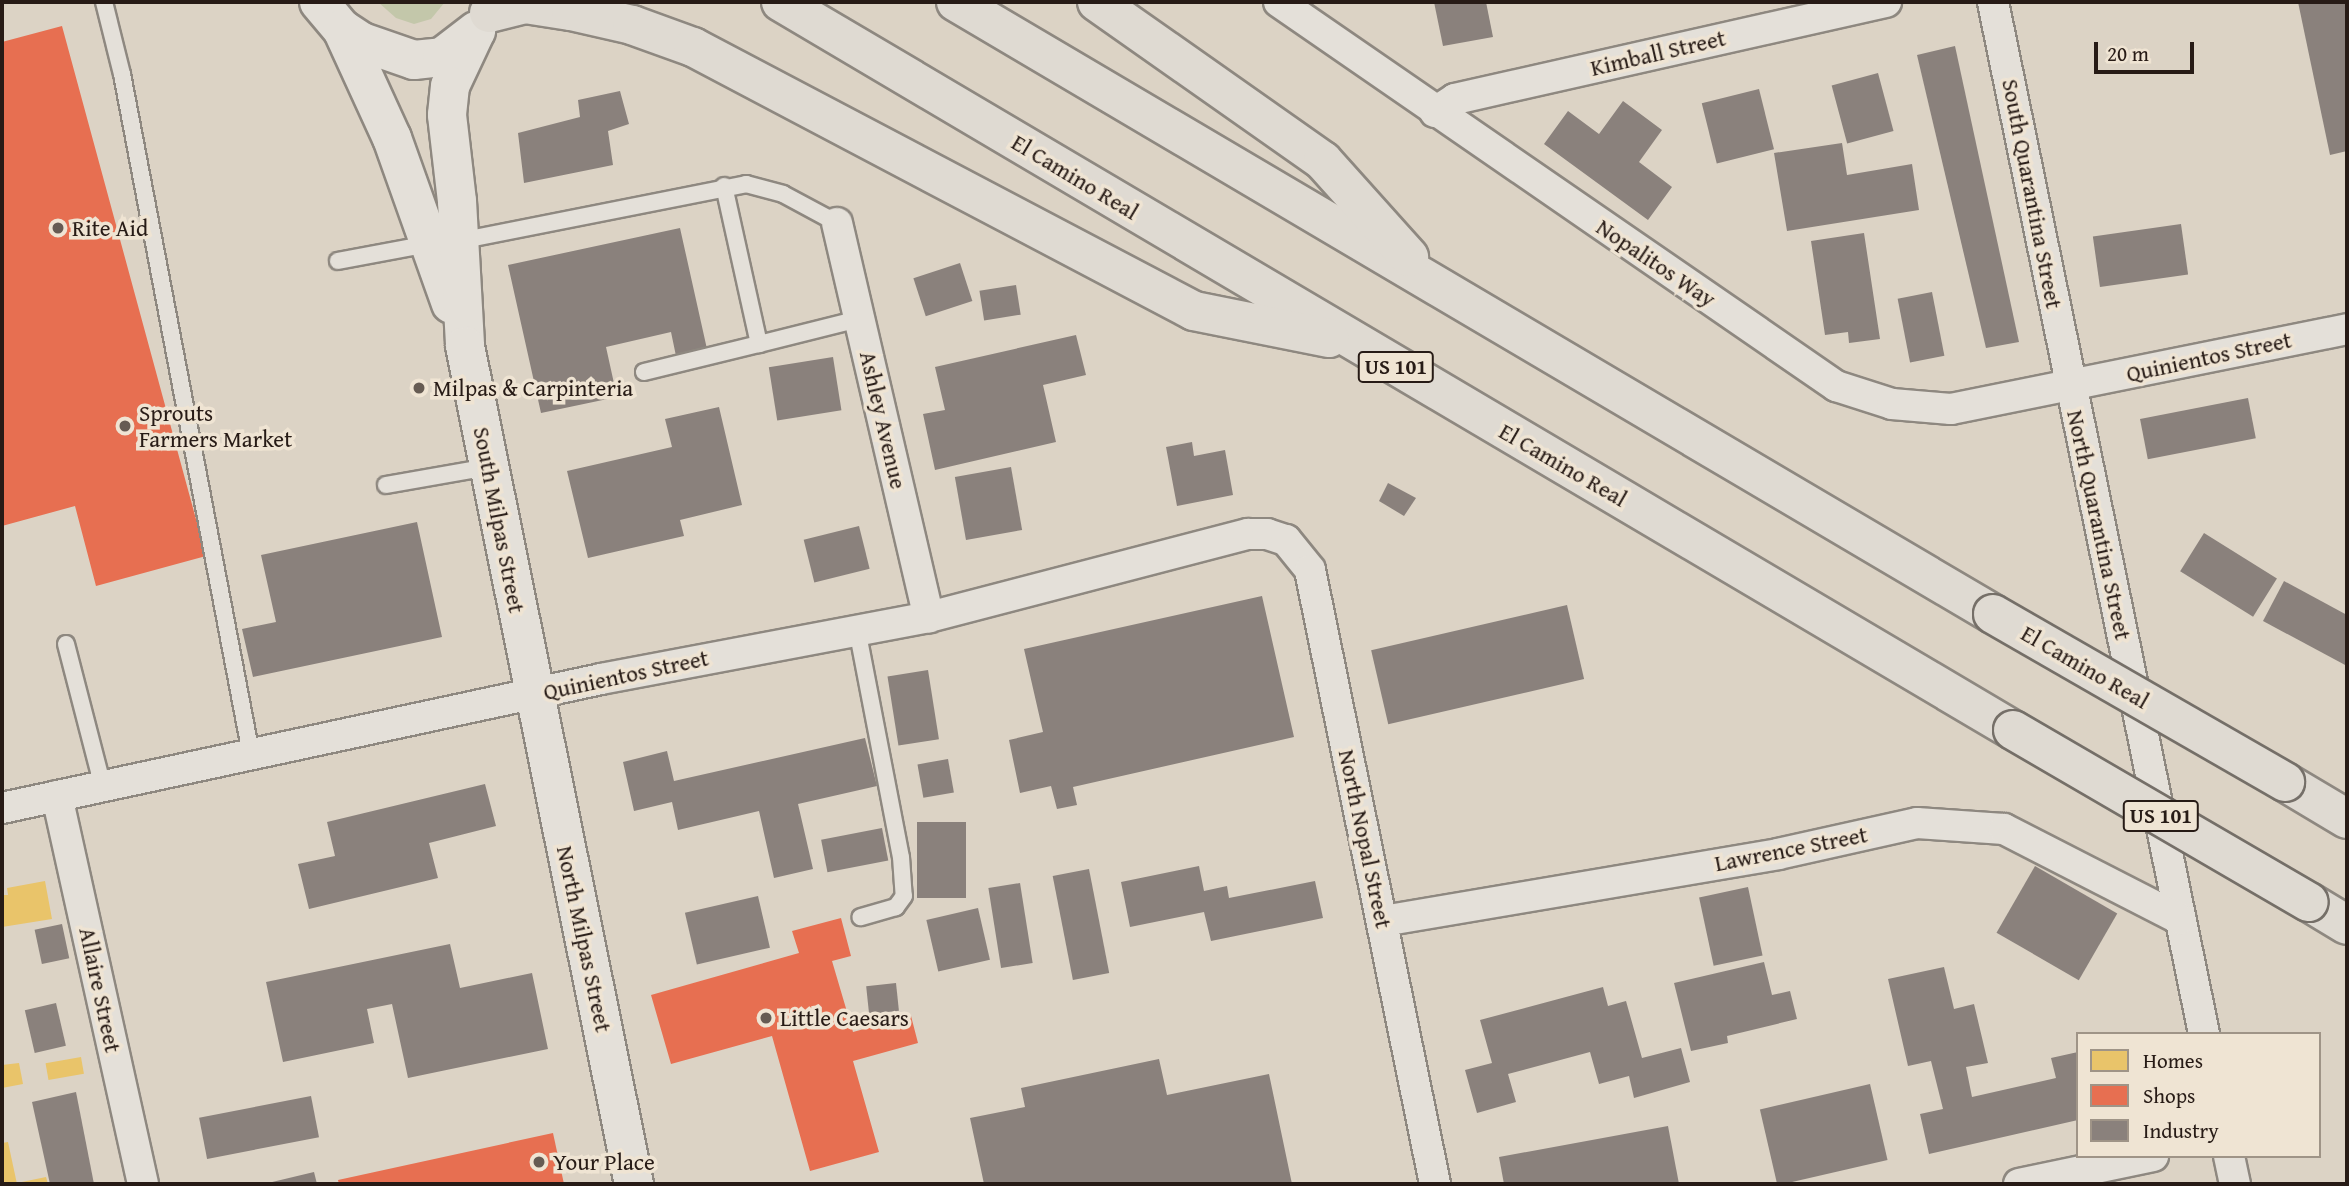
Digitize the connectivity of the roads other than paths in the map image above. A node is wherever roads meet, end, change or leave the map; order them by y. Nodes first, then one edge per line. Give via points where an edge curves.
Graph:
1 (104, 2) edge
2 (781, 2) edge
3 (956, 2) edge
4 (1097, 2) edge
5 (1279, 2) edge
6 (1886, 2) edge
7 (1993, 2) edge
8 (331, 15) edge
9 (484, 17) edge
10 (1435, 112) junction
11 (724, 186) junction
12 (837, 223) joint
13 (444, 242) junction
14 (338, 261) dead end
15 (1434, 285) junction
16 (859, 320) junction
17 (2347, 329) edge
18 (759, 344) junction
19 (1356, 344) junction
20 (644, 372) dead end
21 (2071, 386) junction
22 (488, 467) junction
23 (386, 485) dead end
24 (1248, 534) joint
25 (929, 617) junction
26 (857, 629) junction
27 (66, 644) dead end
28 (535, 694) junction
29 (251, 754) junction
30 (103, 787) junction
31 (57, 796) junction
32 (2, 807) edge
33 (2347, 819) edge
34 (860, 917) dead end
35 (2180, 919) junction
36 (1382, 921) junction
37 (2347, 925) edge
38 (2204, 1032) edge
39 (2143, 1158) edge
40 (2229, 1158) edge
41 (143, 1184) edge
42 (634, 1184) edge
43 (1435, 1184) edge
44 (2019, 1184) edge
45 (2235, 1184) edge

1 - 29 lane via 122,74
2 - 19 highway, El Camino Real / US 101
3 - 15 highway, El Camino Real
4 - 15 highway via 1323,161
5 - 10 street, Nopalitos Way
6 - 10 street, Kimball Street via 1455,99
7 - 21 street, South Quarantina Street
8 - 9 main road via 390,54 414,60 442,57
8 - 13 main road, South Milpas Street
9 - 13 main road, South Milpas Street via 450,86
9 - 19 highway via 525,5 571,11 632,25 693,47 1194,311
10 - 21 street, Nopalitos Way via 1836,386 1892,404 1951,409
11 - 12 lane via 746,184 783,194
11 - 13 lane
11 - 18 lane
12 - 16 street, Ashley Avenue
13 - 14 lane
13 - 22 main road, South Milpas Street
15 - 33 highway, El Camino Real, bridge
16 - 18 lane
16 - 25 street, Ashley Avenue
17 - 21 street, Quinientos Street
18 - 20 lane
19 - 37 highway, El Camino Real / US 101, bridge
21 - 35 street, North Quarantina Street
22 - 23 lane
22 - 28 main road, South Milpas Street
24 - 25 street, Quinientos Street
24 - 36 street, North Nopal Street via 1286,540 1310,569
25 - 26 street, Quinientos Street
26 - 28 street, Quinientos Street
26 - 34 lane via 901,857 904,896 896,907
27 - 30 lane
28 - 29 street, Quinientos Street
28 - 42 main road, North Milpas Street
29 - 30 street, Quinientos Street
30 - 31 street, Quinientos Street
31 - 32 street, Quinientos Street
31 - 41 street, Allaire Street
35 - 36 street, Lawrence Street via 2004,829 1917,823 1778,854
35 - 38 street, North Quarantina Street
36 - 43 street, North Nopal Street
39 - 44 street
40 - 45 street

